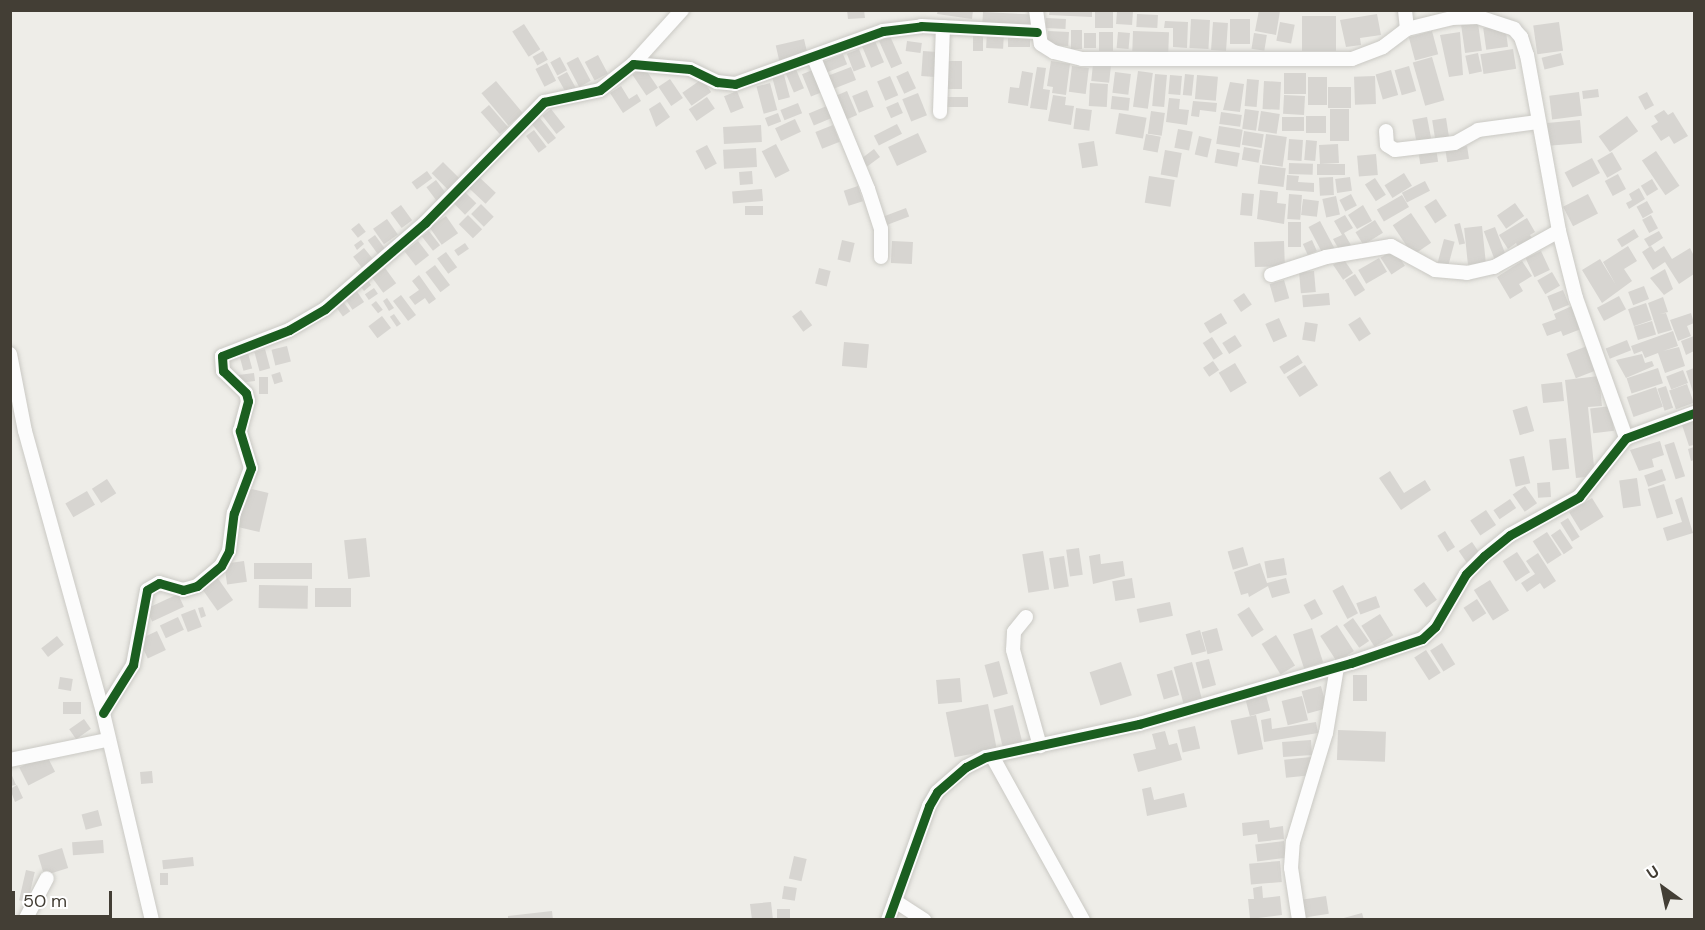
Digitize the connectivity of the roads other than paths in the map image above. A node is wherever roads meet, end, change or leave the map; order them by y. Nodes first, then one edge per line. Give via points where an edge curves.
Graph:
1 (682, 10) edge
2 (1036, 10) edge
3 (1405, 10) edge
4 (943, 27) junction
5 (1407, 29) junction
6 (1038, 32) junction
7 (814, 58) junction
8 (633, 64) junction
9 (940, 112) dead end
10 (1537, 122) junction
11 (1386, 131) dead end
12 (1559, 231) junction
13 (881, 257) dead end
14 (1271, 275) dead end
15 (10, 354) edge
16 (15, 402) edge
17 (1695, 413) edge
18 (1626, 438) junction
19 (1026, 617) dead end
20 (1337, 667) junction
21 (103, 713) junction
22 (107, 740) junction
23 (1040, 746) junction
24 (992, 756) junction
25 (10, 760) edge
26 (47, 878) dead end
27 (896, 901) junction
28 (25, 920) edge
29 (152, 920) edge
30 (888, 920) edge
31 (924, 920) edge
32 (1083, 920) edge
33 (1299, 920) edge

1 - 8 street
2 - 6 street
3 - 5 street
4 - 6 street
4 - 7 street via 883,31
4 - 9 street
5 - 6 street via 1383,47 1352,58 1190,62 1082,59 1047,49
5 - 10 street via 1452,18 1478,17 1514,29 1527,55
7 - 8 street via 725,85 690,69
7 - 13 street via 868,189 881,229
8 - 21 street via 600,90 544,102 425,223 309,321 222,356 223,371 246,393 248,401 240,431 250,468 234,513 230,551 221,566 197,586 183,590 159,582 147,590 133,665
10 - 11 street via 1478,130 1455,143 1395,150 1387,145
10 - 12 street
12 - 14 street via 1494,267 1467,273 1435,270 1391,246 1326,257
12 - 18 street via 1576,298
15 - 16 street
16 - 21 street
17 - 18 street
18 - 20 street via 1579,497 1510,535 1484,556 1467,574 1429,634
19 - 23 street via 1014,632 1013,650
20 - 23 street via 1139,724
20 - 33 street via 1326,733 1293,842 1291,868
21 - 22 street
22 - 25 street
22 - 29 street
23 - 24 street
24 - 27 street via 966,767 937,792
24 - 32 street
26 - 28 street
27 - 30 street
27 - 31 street

